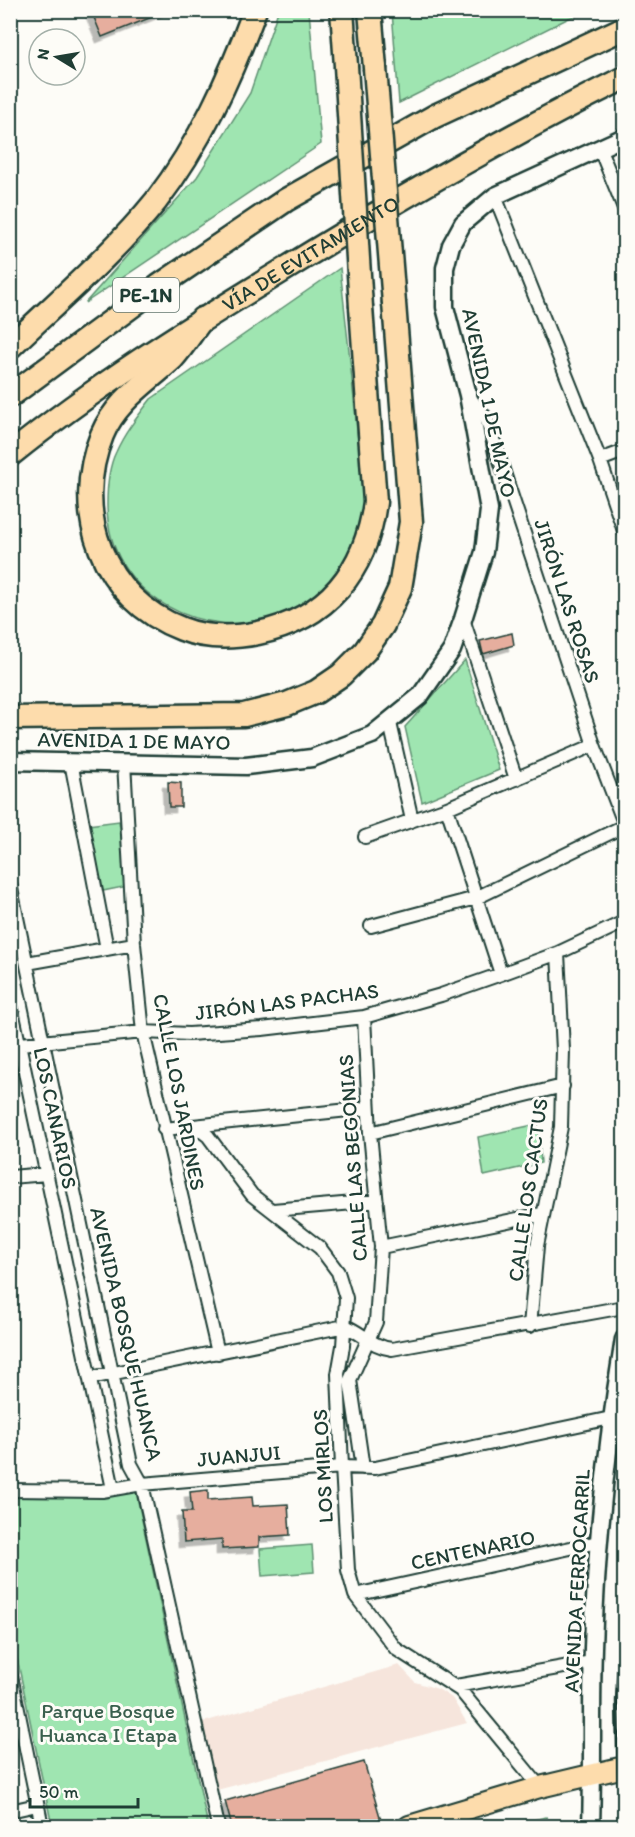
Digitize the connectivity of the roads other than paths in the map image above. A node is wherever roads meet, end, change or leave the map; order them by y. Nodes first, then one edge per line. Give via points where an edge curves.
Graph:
1 (255, 10) edge
2 (342, 10) edge
3 (370, 10) edge
4 (624, 27) edge
5 (624, 78) edge
6 (624, 136) edge
7 (599, 147) junction
8 (495, 196) junction
9 (624, 208) edge
10 (202, 319) junction
11 (10, 347) edge
12 (468, 395) junction
13 (10, 396) edge
14 (624, 451) edge
15 (10, 455) edge
16 (600, 460) junction
17 (624, 531) edge
18 (464, 619) junction
19 (10, 718) edge
20 (390, 723) junction
21 (594, 745) junction
22 (10, 761) edge
23 (71, 762) junction
24 (124, 762) junction
25 (516, 779) junction
26 (447, 808) junction
27 (412, 820) junction
28 (624, 824) edge
29 (365, 837) dead end
30 (10, 884) edge
31 (476, 898) junction
32 (624, 922) edge
33 (371, 926) dead end
34 (134, 944) junction
35 (107, 949) junction
36 (558, 953) junction
37 (27, 963) junction
38 (501, 974) junction
39 (10, 1001) edge
40 (364, 1017) junction
41 (143, 1032) junction
42 (44, 1041) junction
43 (15, 1046) edge
44 (563, 1086) junction
45 (368, 1108) junction
46 (195, 1125) junction
47 (164, 1130) junction
48 (370, 1133) junction
49 (47, 1174) junction
50 (10, 1177) edge
51 (76, 1197) junction
52 (53, 1201) junction
53 (377, 1201) junction
54 (273, 1210) junction
55 (542, 1214) junction
56 (381, 1247) junction
57 (624, 1307) edge
58 (345, 1326) junction
59 (530, 1326) junction
60 (624, 1339) edge
61 (369, 1341) junction
62 (218, 1353) junction
63 (112, 1374) junction
64 (90, 1378) junction
65 (611, 1418) junction
66 (342, 1467) junction
67 (363, 1468) junction
68 (142, 1484) junction
69 (113, 1489) junction
70 (10, 1490) edge
71 (598, 1542) junction
72 (356, 1595) junction
73 (592, 1662) junction
74 (10, 1671) edge
75 (456, 1686) junction
76 (12, 1691) edge
77 (624, 1767) edge
78 (593, 1774) junction
79 (540, 1787) junction
80 (37, 1805) junction
81 (10, 1811) edge
82 (42, 1827) edge
83 (218, 1827) edge
84 (409, 1827) edge
85 (591, 1827) edge

1 - 11 highway via 223,89 155,201
2 - 10 highway, bridge via 375,502 371,528 350,575 312,613 282,628 240,636 214,637 183,630 144,608 111,572 99,550 89,504 94,456 114,411 173,358
3 - 19 highway, bridge via 410,531 400,588 382,625 365,651 341,675 316,692 244,715
4 - 13 highway, PE-1N via 435,116 286,200 159,286
5 - 10 highway, VÍA DE EVITAMIENTO / PE-1N via 406,194
6 - 7 main road, AVENIDA 1 DE MAYO
7 - 8 main road, AVENIDA 1 DE MAYO
7 - 9 street
8 - 12 main road, AVENIDA 1 DE MAYO via 463,223 450,245 445,268 445,307
8 - 16 street
10 - 15 highway, VÍA DE EVITAMIENTO / PE-1N via 49,423
12 - 18 main road, AVENIDA 1 DE MAYO via 489,510 484,552
12 - 21 street, JIRÓN LAS ROSAS via 486,418
14 - 16 street
16 - 17 street
18 - 20 main road, AVENIDA 1 DE MAYO via 452,650 433,680
18 - 25 street
20 - 24 main road, AVENIDA 1 DE MAYO via 372,735 312,758 246,766
20 - 27 street
21 - 25 street
21 - 28 street, JIRÓN LAS ROSAS
22 - 23 main road, AVENIDA 1 DE MAYO
23 - 24 main road, AVENIDA 1 DE MAYO
23 - 35 street
24 - 34 street, CALLE LOS JARDINES
25 - 26 street
26 - 27 street
26 - 31 street
27 - 29 street
28 - 31 street
30 - 37 street, AVENIDA BOSQUE HUANCA
31 - 33 street
31 - 38 street
32 - 36 street, JIRÓN LAS PACHAS
34 - 35 street
34 - 41 street, CALLE LOS JARDINES
35 - 37 street
36 - 38 street, JIRÓN LAS PACHAS
36 - 44 street, CALLE LOS CACTUS
37 - 42 street, AVENIDA BOSQUE HUANCA
38 - 40 street, JIRÓN LAS PACHAS
39 - 43 street, LOS CANARIOS
40 - 41 street, JIRÓN LAS PACHAS via 252,1030
40 - 45 street, CALLE LAS BEGONIAS
41 - 42 street, JIRÓN LAS PACHAS
41 - 47 street, CALLE LOS JARDINES
42 - 43 street, JIRÓN LAS PACHAS
42 - 51 street, AVENIDA BOSQUE HUANCA
43 - 49 street, LOS CANARIOS
44 - 48 street
44 - 55 street, CALLE LOS CACTUS via 561,1127
45 - 46 street
45 - 48 street, CALLE LAS BEGONIAS
46 - 47 street
46 - 54 street, LOS MIRLOS via 208,1136 252,1196
47 - 62 street, CALLE LOS JARDINES
48 - 53 street, CALLE LAS BEGONIAS
49 - 50 street
49 - 52 street, LOS CANARIOS
51 - 52 street
51 - 63 street, AVENIDA BOSQUE HUANCA
52 - 64 street, LOS CANARIOS
53 - 54 street
53 - 56 street, CALLE LAS BEGONIAS
54 - 58 street, LOS MIRLOS via 320,1248 339,1272 346,1298
55 - 56 street
55 - 59 street, CALLE LOS CACTUS
56 - 61 street, CALLE LAS BEGONIAS via 376,1322
57 - 59 street
58 - 61 street
58 - 62 street
58 - 66 street, LOS MIRLOS via 338,1374
59 - 61 street via 392,1349 379,1348
60 - 65 main road, AVENIDA FERROCARRIL
61 - 67 street, CALLE LAS BEGONIAS via 350,1380
62 - 63 street
63 - 64 street
63 - 68 street, AVENIDA BOSQUE HUANCA via 131,1464
64 - 69 street, LOS CANARIOS
65 - 67 street, JUANJUI
65 - 71 main road, AVENIDA FERROCARRIL
66 - 67 street, JUANJUI
66 - 68 street, JUANJUI
66 - 72 street, LOS MIRLOS via 348,1570
68 - 69 street, JUANJUI
68 - 83 street, AVENIDA BOSQUE HUANCA
69 - 70 street, JUANJUI
71 - 72 street, CENTENARIO
71 - 73 main road, AVENIDA FERROCARRIL
72 - 75 street, LOS MIRLOS via 396,1649 432,1675
73 - 75 street
73 - 78 main road, AVENIDA FERROCARRIL
74 - 76 street
75 - 79 street, LOS MIRLOS
76 - 80 street
77 - 78 main road
78 - 79 main road
78 - 85 main road, AVENIDA FERROCARRIL
79 - 84 main road
80 - 81 street
80 - 82 street

